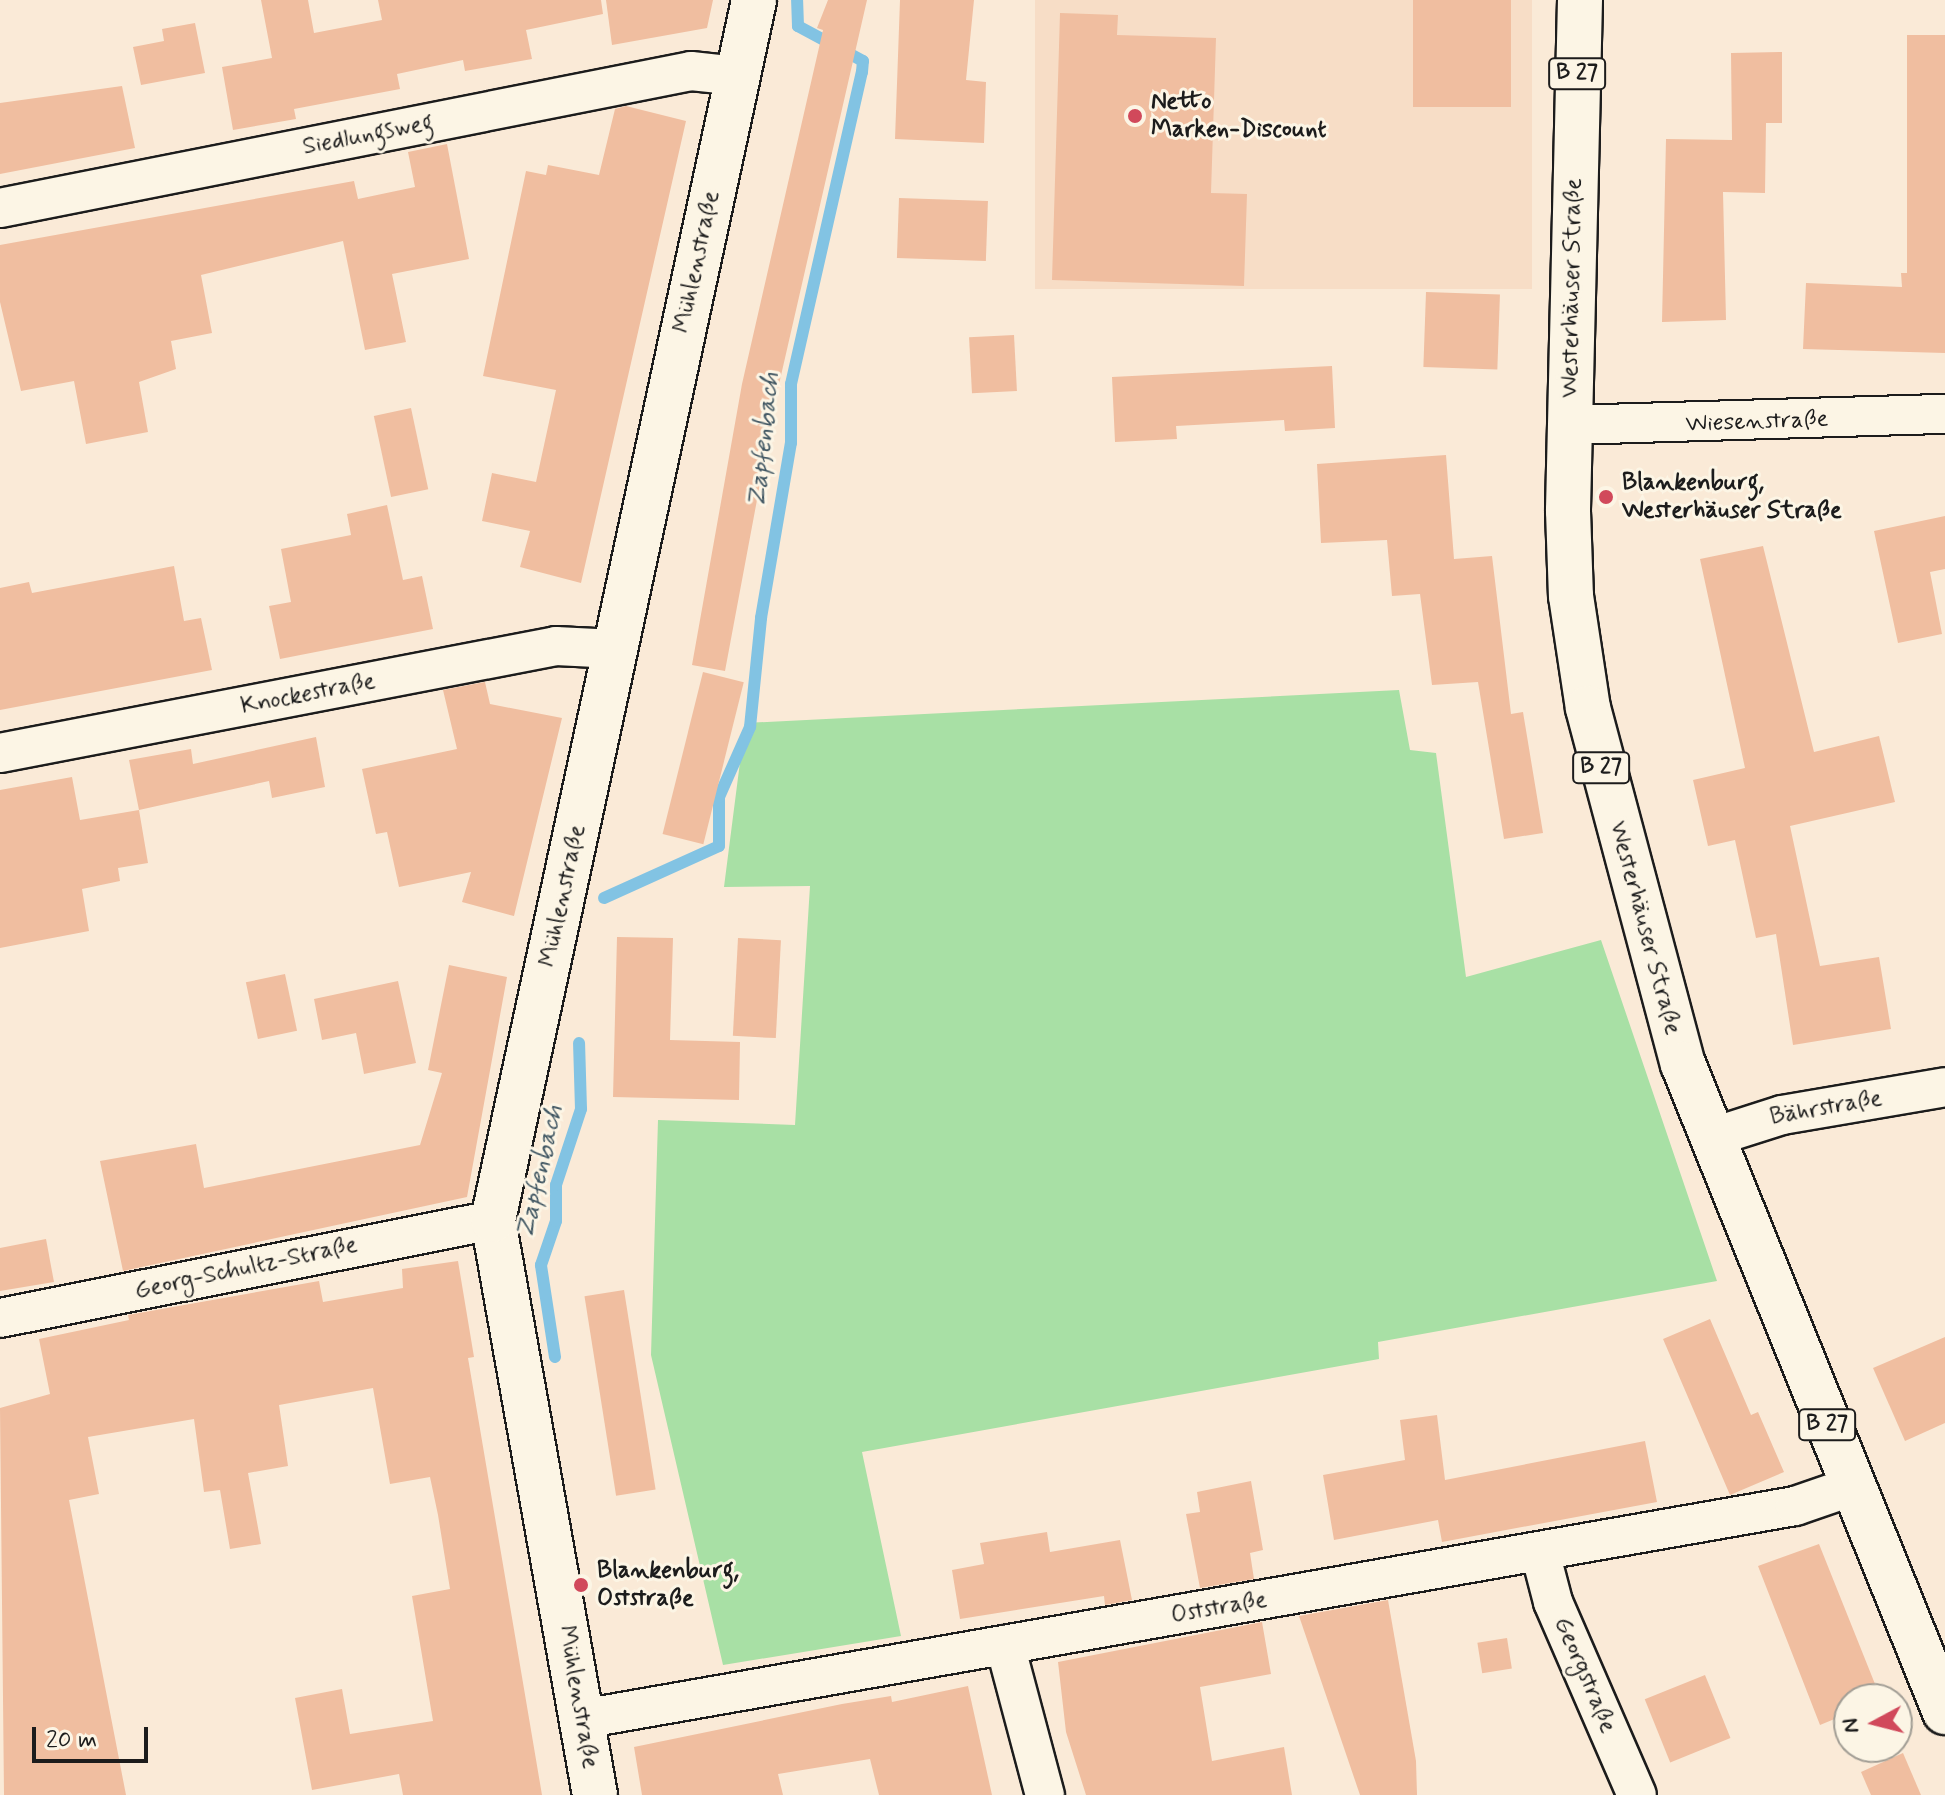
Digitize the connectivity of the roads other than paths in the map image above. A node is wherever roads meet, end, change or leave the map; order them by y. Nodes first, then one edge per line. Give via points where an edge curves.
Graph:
1 (754, 0) edge
2 (1580, 0) edge
3 (737, 76) junction
4 (0, 208) edge
5 (1945, 414) edge
6 (1569, 425) junction
7 (616, 649) junction
8 (0, 753) edge
9 (1945, 1087) edge
10 (1710, 1138) junction
11 (493, 1220) junction
12 (0, 1318) edge
13 (1853, 1486) junction
14 (1540, 1552) junction
15 (1005, 1645) junction
16 (1945, 1712) edge
17 (582, 1719) junction
18 (595, 1795) edge
19 (1045, 1795) edge
20 (1637, 1795) edge

1 - 3 street, Mühlenstraße
2 - 6 street, Westerhäuser Straße / B 27
3 - 4 street, Siedlungsweg via 691,71
3 - 7 street, Mühlenstraße
5 - 6 street, Wiesenstraße
6 - 10 street, Westerhäuser Straße / B 27 via 1571,596 1588,708 1650,956
7 - 8 street, Knockestraße via 556,646
7 - 11 street, Mühlenstraße
9 - 10 street, Bährstraße via 1782,1115
10 - 13 street, Westerhäuser Straße / B 27
11 - 12 street, Georg-Schultz-Straße
11 - 17 street, Mühlenstraße
13 - 14 street, Oststraße via 1795,1506
13 - 16 street, Westerhäuser Straße / B 27
14 - 15 street, Oststraße
14 - 20 street, Georgstraße via 1553,1602
15 - 17 street, Oststraße
15 - 19 street
17 - 18 street, Mühlenstraße

